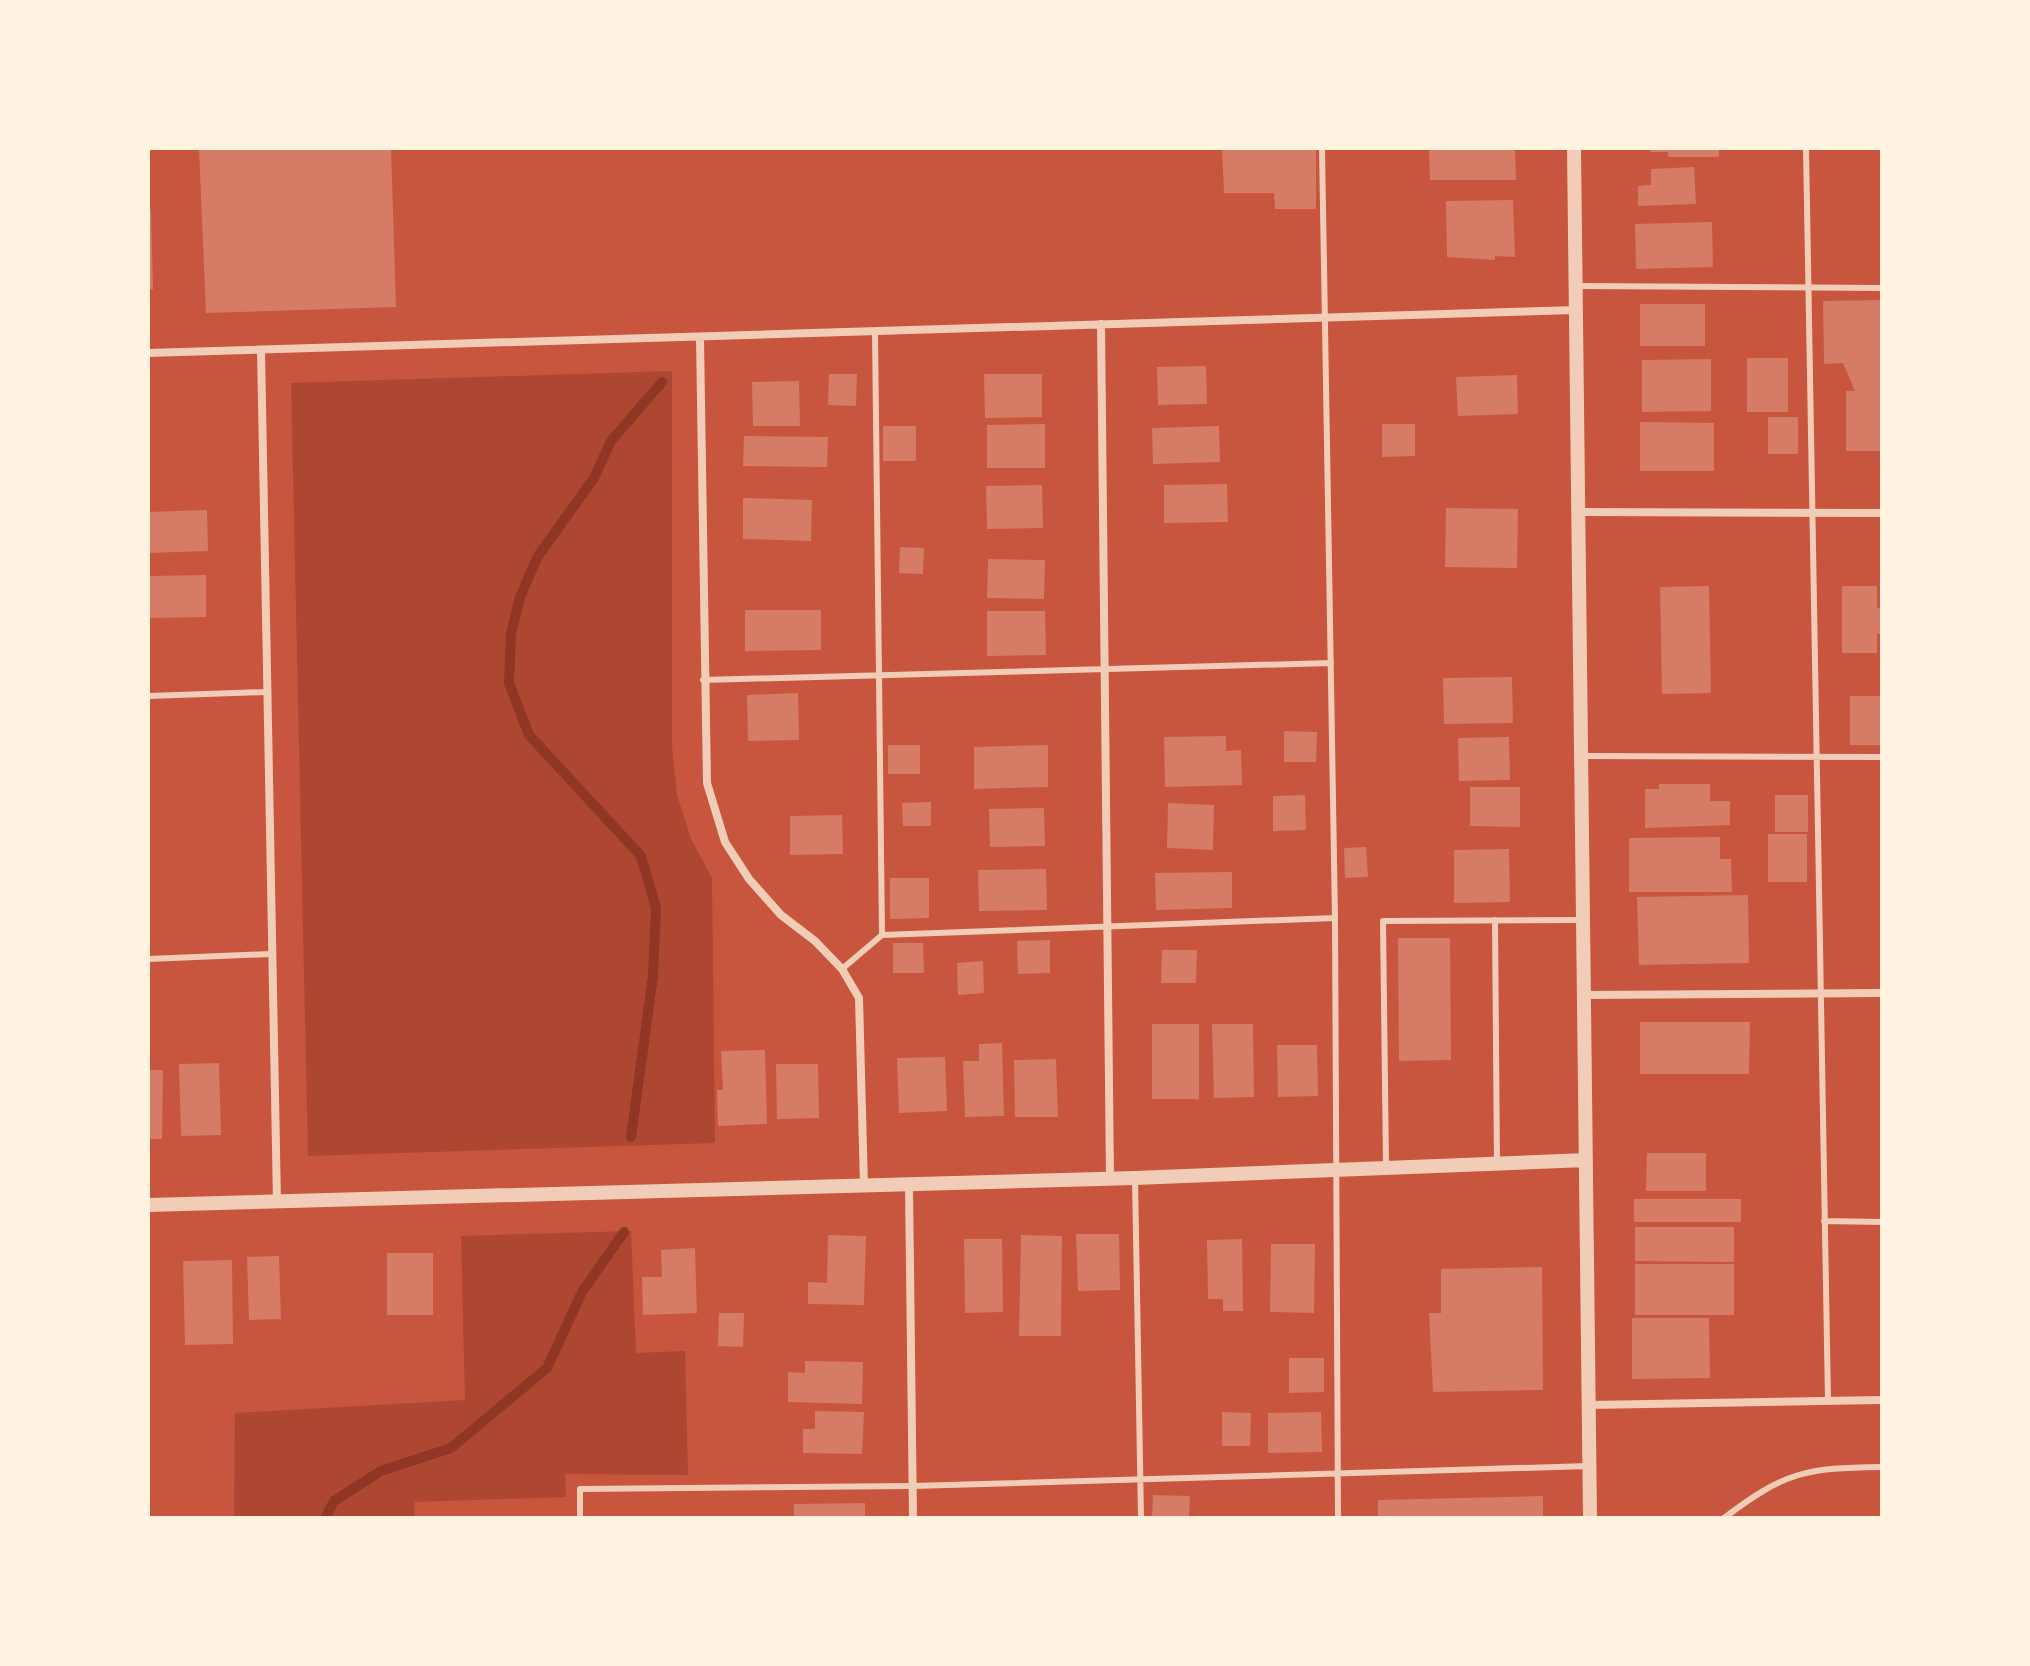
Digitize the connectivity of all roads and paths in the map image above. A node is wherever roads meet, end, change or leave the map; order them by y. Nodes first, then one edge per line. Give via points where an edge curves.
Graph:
1 (1322, 148) edge
2 (1574, 148) edge
3 (1806, 148) edge
4 (1577, 286) junction
5 (1806, 288) junction
6 (1882, 288) edge
7 (1577, 310) junction
8 (1324, 317) junction
9 (1101, 324) junction
10 (875, 332) junction
11 (700, 338) junction
12 (261, 350) junction
13 (148, 353) edge
14 (1577, 512) junction
15 (1810, 513) junction
16 (1882, 513) edge
17 (1331, 663) junction
18 (1102, 670) junction
19 (880, 678) junction
20 (703, 680) junction
21 (267, 692) junction
22 (148, 696) edge
23 (1580, 756) junction
24 (1815, 757) junction
25 (1882, 757) edge
26 (1335, 918) junction
27 (1495, 920) junction
28 (1582, 920) junction
29 (1106, 925) junction
30 (882, 935) junction
31 (271, 954) junction
32 (148, 959) edge
33 (842, 969) junction
34 (1822, 993) junction
35 (1882, 993) edge
36 (1583, 995) junction
37 (1586, 1160) junction
38 (1497, 1164) junction
39 (1386, 1169) junction
40 (1337, 1172) junction
41 (1135, 1178) junction
42 (1110, 1179) junction
43 (909, 1185) junction
44 (864, 1186) junction
45 (277, 1202) junction
46 (148, 1205) edge
47 (1824, 1221) junction
48 (1882, 1222) edge
49 (1882, 1400) edge
50 (1828, 1401) junction
51 (1589, 1405) junction
52 (1589, 1466) junction
53 (1882, 1467) edge
54 (1337, 1474) junction
55 (1141, 1477) junction
56 (913, 1486) junction
57 (580, 1518) edge
58 (913, 1518) edge
59 (1141, 1518) edge
60 (1338, 1518) edge
61 (1590, 1518) edge
62 (1724, 1518) edge

1 - 8 lane
2 - 4 street
3 - 5 lane
4 - 5 lane
4 - 7 street
5 - 6 lane
5 - 15 lane
7 - 8 street
7 - 14 street
8 - 9 street
8 - 17 lane
9 - 10 street
9 - 18 street
10 - 11 street
10 - 19 lane
11 - 12 street
11 - 20 street
12 - 13 street
12 - 21 street
14 - 15 street
14 - 23 street
15 - 16 street
15 - 24 lane
17 - 18 lane
17 - 26 lane
18 - 19 lane
18 - 29 street
19 - 20 lane
19 - 30 lane
20 - 33 street via 707,783 725,842 781,915
21 - 22 lane
21 - 31 street
23 - 24 lane
23 - 28 street
24 - 25 lane
24 - 34 lane
26 - 29 lane
26 - 40 lane
27 - 28 lane
27 - 38 lane
27 - 39 lane via 1383,921
28 - 36 street
29 - 30 lane
29 - 42 street
30 - 33 lane
31 - 32 lane
31 - 45 street
33 - 44 street via 859,998 862,1021
34 - 35 street
34 - 36 street
34 - 47 lane
36 - 37 street
37 - 38 street
37 - 51 street
38 - 39 street
39 - 40 street
40 - 41 street
40 - 54 lane
41 - 42 street
41 - 55 lane
42 - 43 street
43 - 44 street
43 - 56 street
44 - 45 street
45 - 46 street
47 - 48 lane
47 - 50 lane
49 - 50 street
50 - 51 street
51 - 52 street
52 - 54 lane
52 - 61 street
53 - 62 lane via 1809,1469 1778,1482
54 - 55 lane
54 - 60 lane
55 - 56 lane
55 - 59 lane
56 - 57 lane via 580,1489
56 - 58 street

